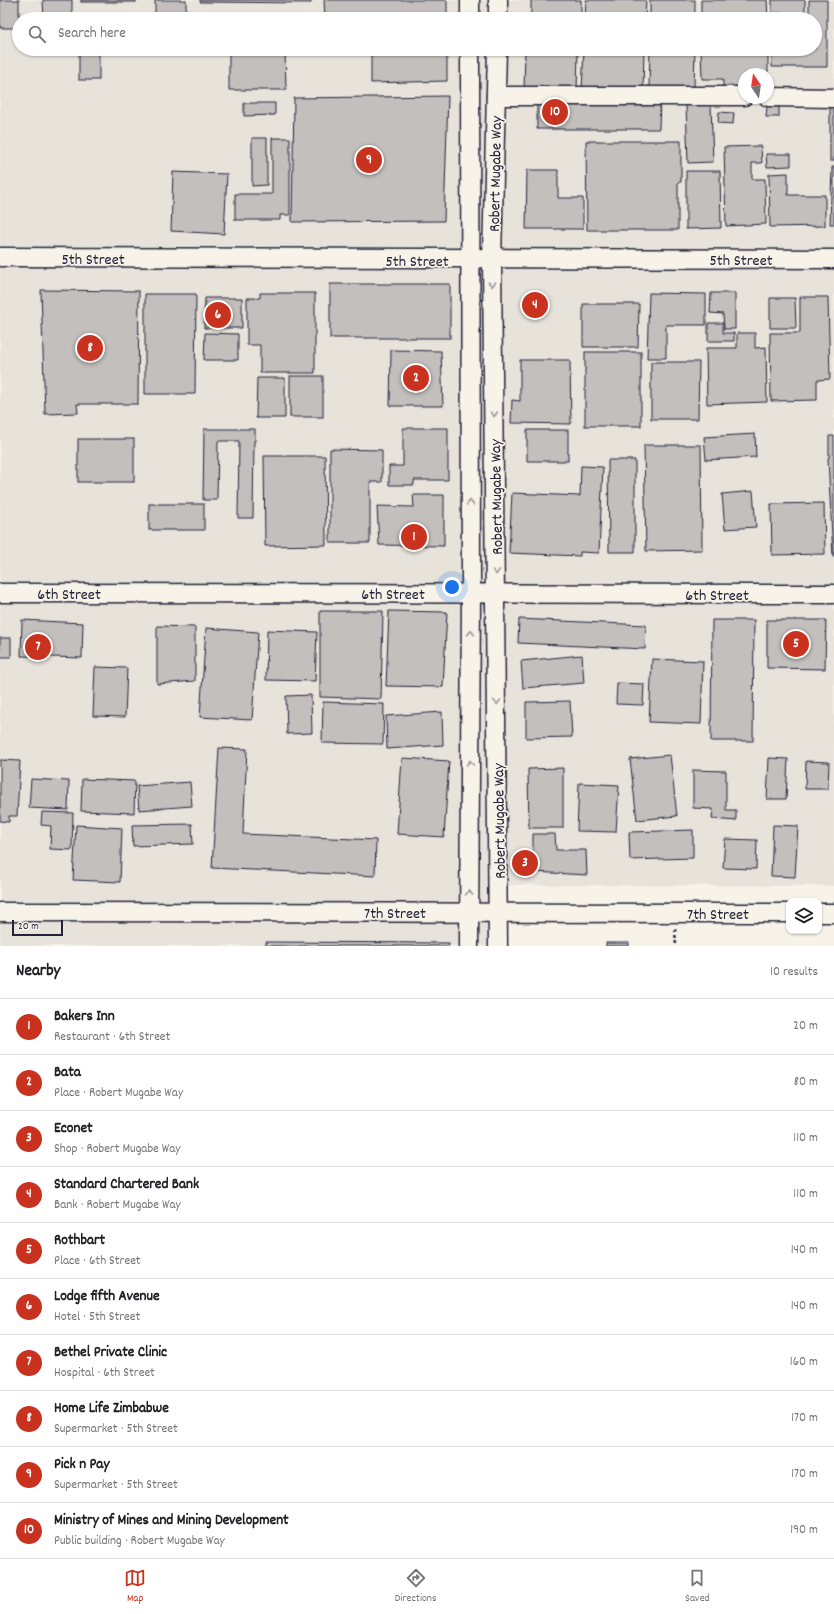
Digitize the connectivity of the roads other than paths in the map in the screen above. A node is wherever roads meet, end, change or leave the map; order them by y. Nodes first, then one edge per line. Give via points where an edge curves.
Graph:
1 (470, 0) edge
2 (498, 0) edge
3 (470, 12) edge
4 (498, 12) edge
5 (470, 56) edge
6 (497, 56) edge
7 (496, 96) junction
8 (738, 96) edge
9 (774, 97) edge
10 (834, 98) edge
11 (0, 257) edge
12 (492, 259) junction
13 (834, 259) edge
14 (469, 260) junction
15 (471, 593) junction
16 (496, 593) junction
17 (0, 594) edge
18 (834, 594) edge
19 (0, 912) edge
20 (469, 912) junction
21 (499, 913) junction
22 (786, 913) edge
23 (822, 914) edge
24 (834, 914) edge
25 (469, 946) edge
26 (498, 946) edge

1 - 3 street
2 - 4 street
5 - 14 street, Robert Mugabe Way
6 - 7 street, Robert Mugabe Way
7 - 8 street
7 - 12 street, Robert Mugabe Way
9 - 10 street
11 - 14 street, 5th Street
12 - 13 street, 5th Street
12 - 14 street, 5th Street
12 -> 16 street, Robert Mugabe Way
15 -> 14 street, Robert Mugabe Way
15 - 16 street, 6th Street
15 - 17 street, 6th Street
20 -> 15 street, Robert Mugabe Way
16 - 18 street, 6th Street
16 -> 21 street, Robert Mugabe Way
19 - 20 street, 7th Street
20 - 21 street, 7th Street
20 - 25 street, Robert Mugabe Way
21 - 22 street, 7th Street
21 - 26 street, Robert Mugabe Way
23 - 24 street

